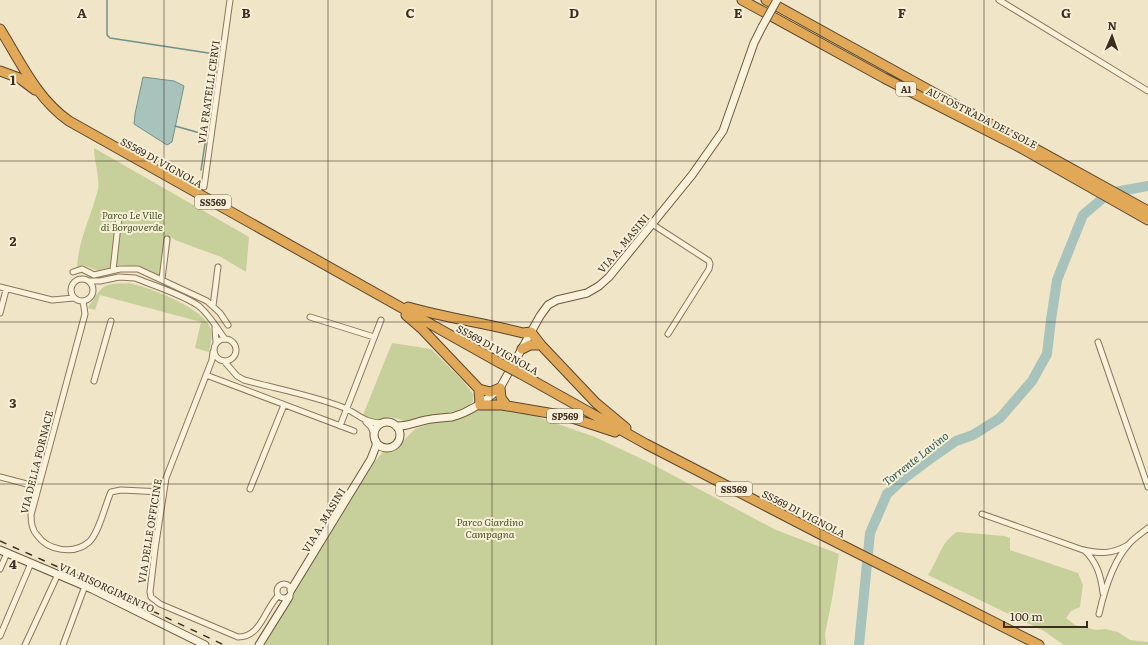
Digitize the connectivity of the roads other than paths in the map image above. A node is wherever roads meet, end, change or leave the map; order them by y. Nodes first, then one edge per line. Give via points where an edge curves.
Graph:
1 (230, 0) edge
2 (742, 0) edge
3 (766, 0) edge
4 (777, 0) edge
5 (999, 0) edge
6 (0, 29) edge
7 (0, 38) edge
8 (0, 44) edge
9 (0, 71) edge
10 (1148, 91) edge
11 (40, 94) junction
12 (204, 187) dead end
13 (1146, 209) edge
14 (119, 217) dead end
15 (1148, 220) edge
16 (652, 224) junction
17 (167, 239) dead end
18 (218, 267) dead end
19 (113, 270) junction
20 (73, 272) dead end
21 (162, 279) junction
22 (106, 280) junction
23 (90, 281) junction
24 (0, 287) edge
25 (71, 289) junction
26 (6, 290) junction
27 (93, 292) junction
28 (74, 298) junction
29 (60, 299) junction
30 (83, 301) junction
31 (392, 302) junction
32 (213, 306) junction
33 (0, 313) edge
34 (310, 317) dead end
35 (381, 320) dead end
36 (111, 321) dead end
37 (215, 324) junction
38 (228, 325) dead end
39 (515, 331) junction
40 (531, 332) junction
41 (668, 334) dead end
42 (374, 337) junction
43 (225, 339) junction
44 (1098, 342) dead end
45 (216, 343) junction
46 (541, 345) junction
47 (522, 350) junction
48 (214, 352) junction
49 (235, 355) junction
50 (221, 361) junction
51 (210, 366) junction
52 (234, 372) junction
53 (206, 375) junction
54 (94, 381) dead end
55 (500, 388) junction
56 (479, 390) junction
57 (480, 404) junction
58 (284, 405) junction
59 (507, 406) junction
60 (346, 409) junction
61 (364, 420) junction
62 (382, 423) junction
63 (416, 423) junction
64 (340, 426) junction
65 (396, 426) junction
66 (354, 431) dead end
67 (375, 437) junction
68 (399, 438) junction
69 (646, 444) junction
70 (388, 448) junction
71 (371, 459) junction
72 (0, 477) edge
73 (1148, 486) edge
74 (38, 487) junction
75 (250, 489) dead end
76 (163, 492) junction
77 (982, 514) dead end
78 (1148, 528) edge
79 (1128, 545) junction
80 (1083, 550) junction
81 (4, 552) edge
82 (31, 563) junction
83 (0, 569) edge
84 (58, 574) junction
85 (85, 586) junction
86 (1104, 593) junction
87 (290, 594) junction
88 (278, 596) junction
89 (1099, 614) dead end
90 (0, 636) edge
91 (192, 642) edge
92 (25, 645) edge
93 (63, 645) edge
94 (204, 645) edge
95 (259, 645) edge
96 (1038, 645) edge

1 - 12 street, VIA FRATELLI CERVI
2 - 15 highway, AUTOSTRADA DEL SOLE / A1 via 884,78 1023,149
3 - 13 highway, AUTOSTRADA DEL SOLE / A1
4 - 16 street, VIA A. MASINI, bridge via 754,43 723,131 704,160
5 - 10 street
6 - 11 highway, SS569 DI VIGNOLA / SS569
7 - 8 highway
9 - 11 highway, SS569 via 19,78
11 - 31 highway, SS569 DI VIGNOLA / SS569 via 59,114 81,129
14 - 19 street
16 - 40 street, VIA A. MASINI via 599,286 587,293 557,300 548,305
16 - 41 street via 710,264
17 - 21 street
18 - 32 street
19 - 20 street via 94,275 82,269
19 - 21 street via 138,269
21 - 32 street
22 - 23 street
22 - 27 street
22 - 37 street via 128,277 146,282 199,307
23 - 25 street via 83,278 76,280
23 - 27 street
24 - 26 street
25 - 28 street
25 - 29 street
26 - 29 street via 52,300
26 - 33 street
27 - 30 street
28 - 29 street
28 - 30 street
30 - 74 street, VIA DELLA FORNACE via 84,314
31 - 39 highway via 428,313
31 - 56 highway via 421,328
31 - 69 highway, SS569 DI VIGNOLA / SS569, bridge
32 - 38 street
34 - 42 street
35 - 42 street
36 - 54 street
37 - 43 street
37 - 45 street
39 - 40 highway
39 - 47 highway via 522,341
40 - 46 highway, SP569
40 - 47 street, VIA A. MASINI
42 - 60 street
43 - 45 street
43 - 49 street via 234,344
44 - 73 street
45 - 48 street
46 - 47 highway via 530,345
46 - 69 highway, SP569 via 596,403
47 - 55 street, VIA A. MASINI
48 - 50 street
48 - 51 street, VIA DELLE OFFICINE
49 - 50 street via 230,360
49 - 52 street
50 - 51 street
50 - 52 street
51 - 53 street, VIA DELLE OFFICINE
52 - 60 street via 244,380
53 - 58 street
53 - 76 street, VIA DELLE OFFICINE via 166,478
55 - 56 highway via 490,392
55 - 57 street, VIA A. MASINI
55 - 59 highway via 501,398
56 - 57 highway
57 - 59 highway, SP569
57 - 63 street, VIA A. MASINI via 452,417
58 - 64 street
58 - 75 street
59 - 69 highway, SP569 via 566,416
60 - 61 street
60 - 64 street
61 - 62 street
61 - 67 street via 371,427
62 - 65 street, VIA A. MASINI via 389,422
62 - 67 street, VIA A. MASINI via 376,428
63 - 65 street, VIA A. MASINI
63 - 68 street, VIA A. MASINI
64 - 66 street
65 - 68 street
67 - 70 street via 381,446
67 - 71 street, VIA A. MASINI via 376,446
68 - 70 street, VIA A. MASINI via 395,445
69 - 96 highway, SS569 DI VIGNOLA / SS569
70 - 71 street, VIA A. MASINI
71 - 87 street, VIA A. MASINI
72 - 74 street
74 - 76 street, VIA DELLA FORNACE via 31,515 33,529 48,545 62,550 81,547 92,539 111,492
76 - 88 street, VIA DELLE OFFICINE via 150,585 150,592 155,600 238,637 244,637 255,631
77 - 80 street
78 - 79 street
79 - 80 street via 1108,552
79 - 86 street via 1115,566
80 - 86 street via 1098,568
81 - 82 street, VIA RISORGIMENTO
81 - 83 street
82 - 84 street, VIA RISORGIMENTO
82 - 90 street
84 - 85 street, VIA RISORGIMENTO
84 - 92 street
85 - 91 street, VIA RISORGIMENTO
85 - 93 street
86 - 89 street
87 - 88 street via 282,599
87 - 88 street via 288,585 284,584 277,590
87 - 95 street, VIA A. MASINI
91 - 94 street, VIA RISORGIMENTO

